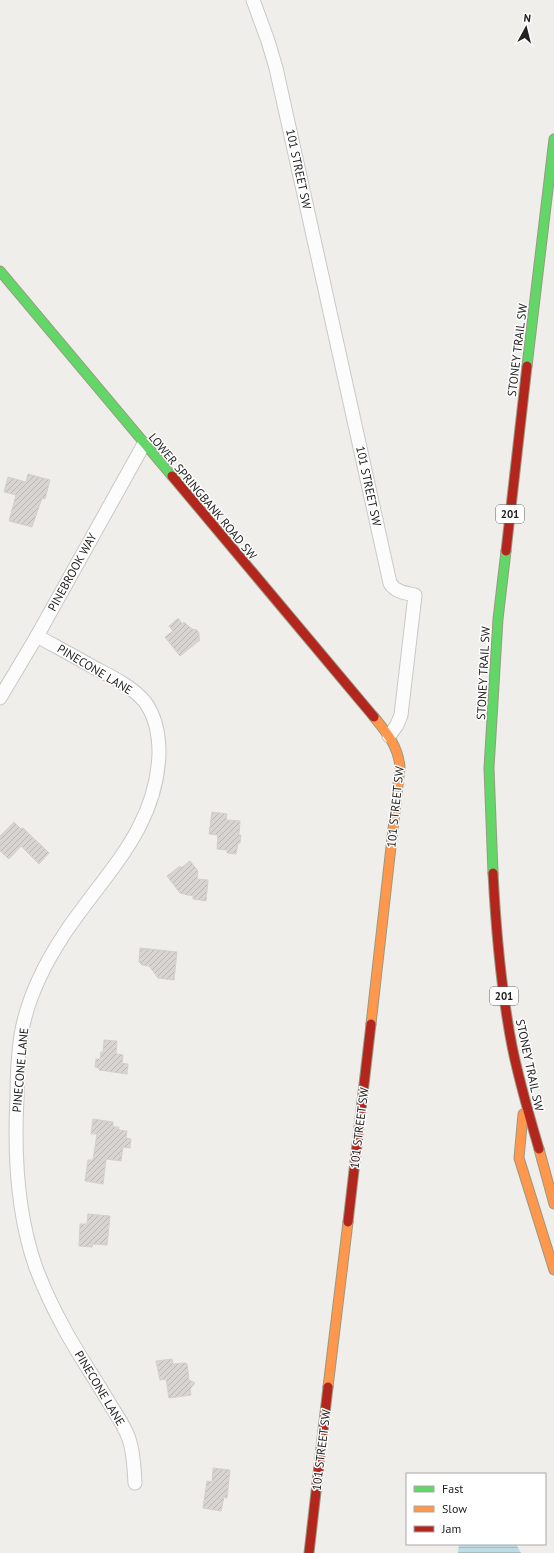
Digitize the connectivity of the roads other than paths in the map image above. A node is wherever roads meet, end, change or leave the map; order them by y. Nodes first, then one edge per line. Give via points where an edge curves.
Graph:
1 (253, 0) edge
2 (554, 139) edge
3 (0, 271) edge
4 (144, 444) junction
5 (37, 636) junction
6 (0, 698) edge
7 (389, 736) junction
8 (524, 1098) junction
9 (554, 1204) edge
10 (554, 1270) edge
11 (135, 1483) dead end
12 (309, 1553) edge

1 - 7 street, 101 STREET SW via 276,68 390,583 398,591 415,595 401,715
2 - 8 main road, STONEY TRAIL SW / 201 via 498,618 490,768 494,891 500,966 512,1046
3 - 4 main road, LOWER SPRINGBANK ROAD SW
4 - 5 street, PINEBROOK WAY
4 - 7 main road, LOWER SPRINGBANK ROAD SW
5 - 6 street, PINEBROOK WAY
5 - 11 street, PINECONE LANE via 136,693 151,711 158,736 157,775 143,822 64,935 34,991 21,1035 17,1097 19,1185 26,1229 36,1266 65,1329 125,1429 132,1452
7 - 12 main road, 101 STREET SW via 398,749 398,789
8 - 9 main road, STONEY TRAIL SW / 201
8 - 10 main road via 519,1158

